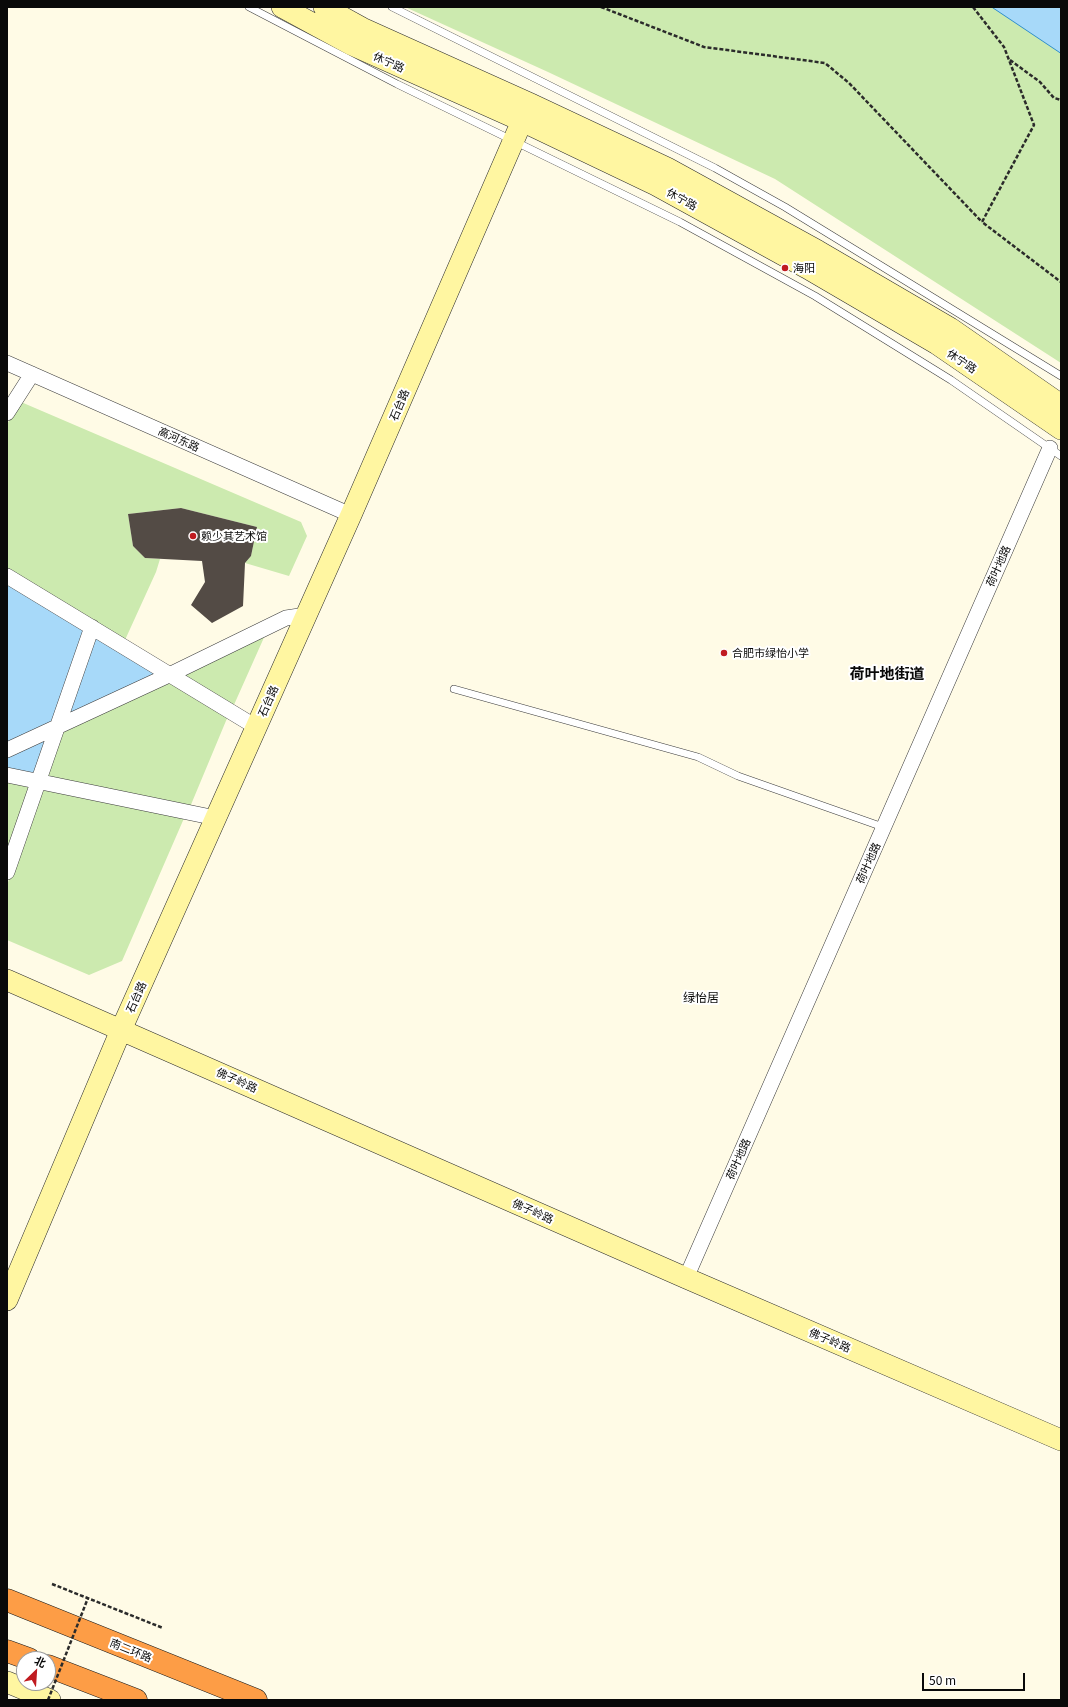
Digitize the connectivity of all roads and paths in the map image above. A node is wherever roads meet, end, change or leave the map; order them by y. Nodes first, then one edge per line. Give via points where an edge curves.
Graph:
1 (249, 7) edge
2 (282, 7) edge
3 (324, 7) edge
4 (392, 7) edge
5 (601, 7) edge
6 (973, 7) edge
7 (1008, 60) junction
8 (1061, 100) edge
9 (526, 112) junction
10 (513, 141) junction
11 (982, 222) junction
12 (1061, 282) edge
13 (7, 362) edge
14 (32, 374) junction
15 (1061, 376) edge
16 (1061, 405) edge
17 (7, 413) edge
18 (1061, 429) edge
19 (1055, 452) edge
20 (350, 515) junction
21 (7, 576) edge
22 (306, 615) junction
23 (92, 627) junction
24 (169, 674) junction
25 (454, 689) dead end
26 (57, 726) junction
27 (256, 727) junction
28 (7, 750) edge
29 (7, 775) edge
30 (38, 781) junction
31 (216, 818) junction
32 (883, 827) junction
33 (7, 872) edge
34 (7, 980) edge
35 (121, 1030) junction
36 (686, 1278) junction
37 (7, 1300) edge
38 (1061, 1440) edge
39 (52, 1584) dead end
40 (88, 1598) junction
41 (7, 1600) edge
42 (163, 1628) dead end
43 (56, 1669) edge
44 (7, 1682) edge
45 (49, 1700) edge
46 (136, 1700) edge
47 (256, 1700) edge

1 - 10 lane via 396,84
2 - 9 street, 休宁路 via 352,45
3 - 9 street, 休宁路
4 - 15 lane via 715,168 778,203
5 - 11 path via 704,47 825,63 849,83
6 - 7 path via 1004,47
7 - 8 path via 1040,82 1054,98
7 - 11 path via 1034,125
9 - 10 street, 石台路
9 - 16 street, 休宁路 via 667,168 818,251 950,328
9 - 18 street, 休宁路 via 807,268 937,344
10 - 19 lane via 680,222 815,296 951,380
10 - 20 street, 石台路
11 - 12 path
13 - 14 street, 高河东路
14 - 17 street
14 - 20 street, 高河东路
19 - 32 street, 荷叶地路
20 - 22 street, 石台路
21 - 23 street
22 - 24 street via 286,618
22 - 27 street, 石台路
23 - 24 street
23 - 26 street
24 - 26 street
24 - 27 street
25 - 32 lane via 698,757 738,776
26 - 28 street
26 - 30 street
27 - 31 street, 石台路
29 - 30 street
30 - 31 street
30 - 33 street
31 - 35 street, 石台路
32 - 36 street, 荷叶地路
34 - 35 street, 佛子岭路
35 - 36 street, 佛子岭路
35 - 37 street, 石台路
36 - 38 street, 佛子岭路
39 - 40 path
40 - 42 path
40 - 45 path, bridge
41 - 47 highway, 南二环路
43 - 46 highway
44 - 45 street

